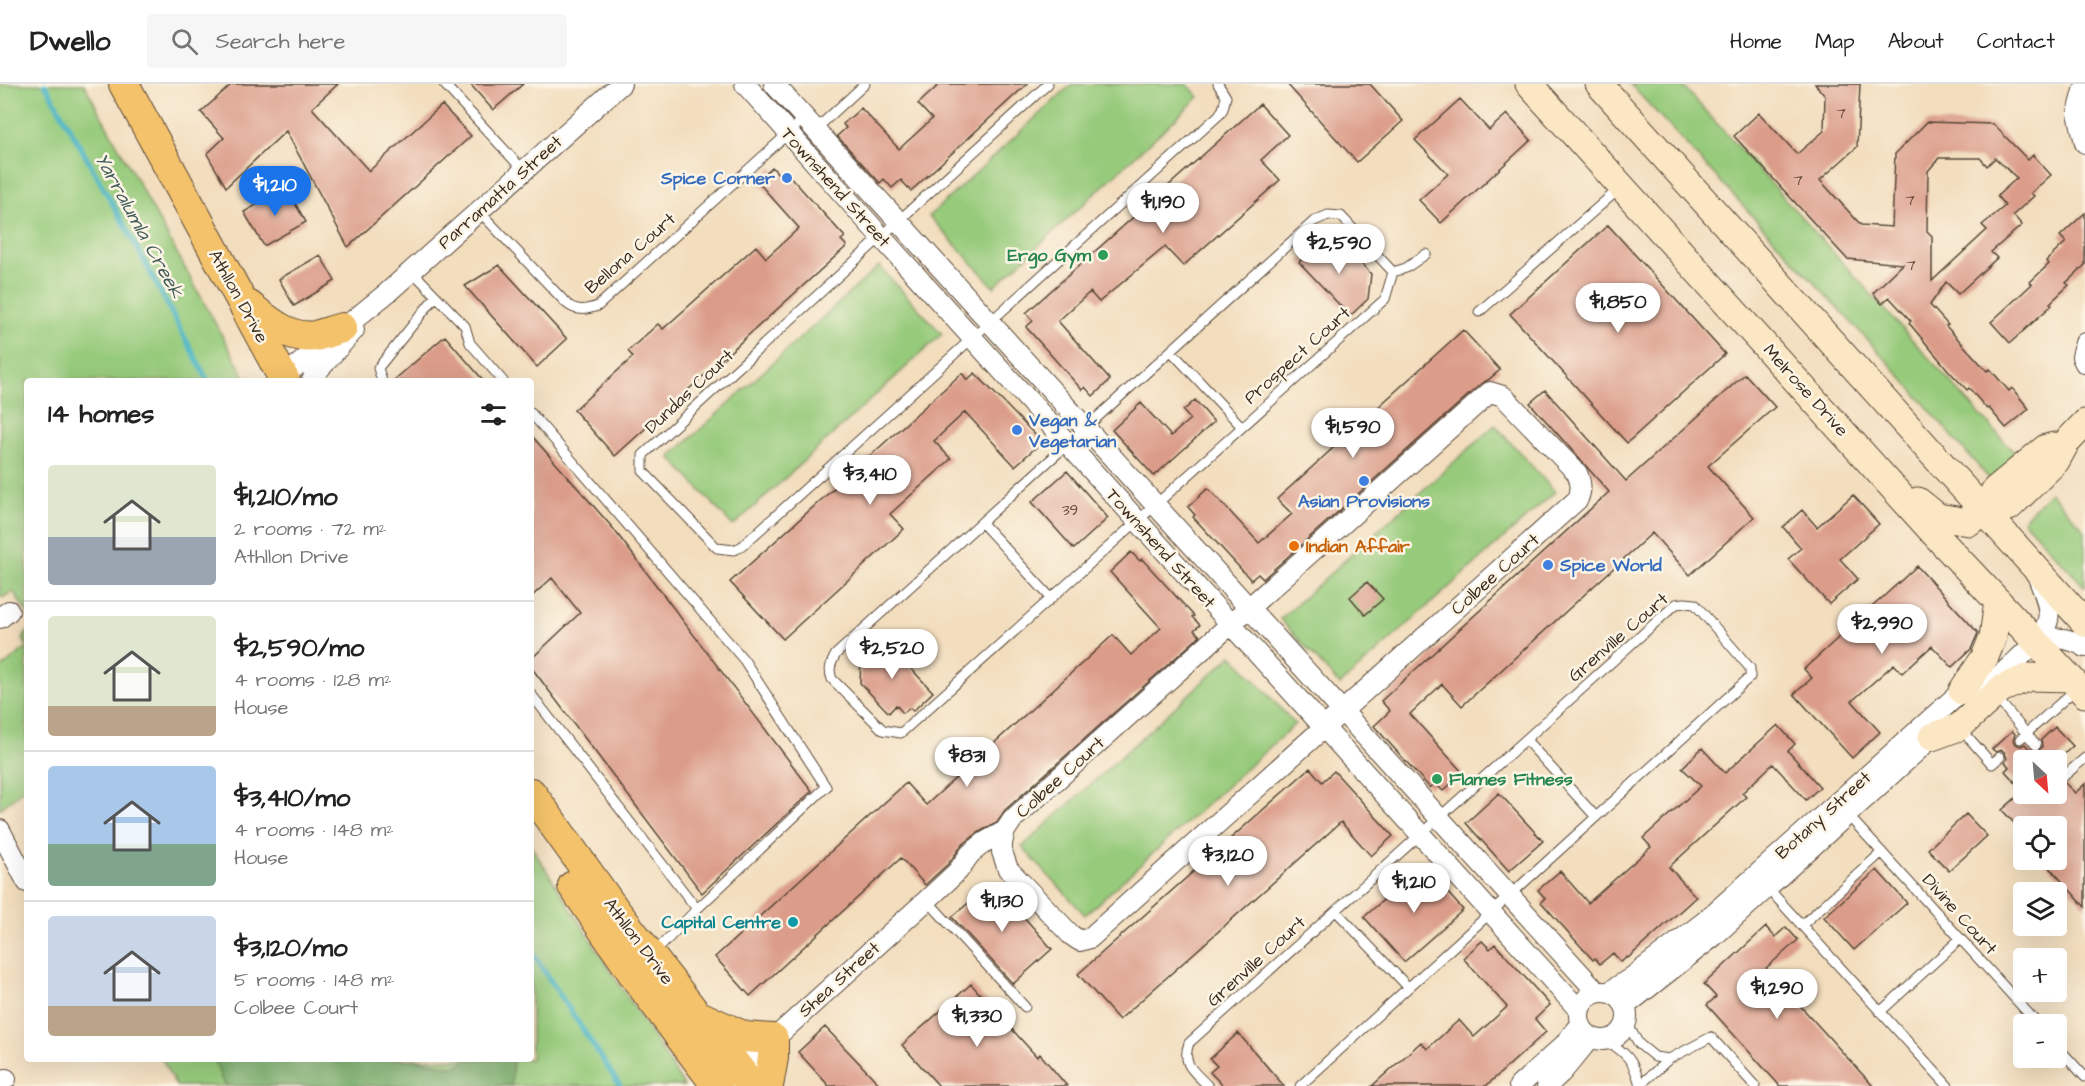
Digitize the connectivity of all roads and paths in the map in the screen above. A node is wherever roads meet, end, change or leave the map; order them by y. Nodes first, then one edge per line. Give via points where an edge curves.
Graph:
1 (103, 84) edge
2 (124, 84) edge
3 (444, 84) edge
4 (621, 84) edge
5 (745, 84) edge
6 (774, 84) edge
7 (866, 84) edge
8 (1048, 84) edge
9 (1218, 84) edge
10 (1529, 84) edge
11 (1599, 84) edge
12 (2085, 87) edge
13 (810, 124) junction
14 (788, 133) junction
15 (2085, 142) edge
16 (524, 171) junction
17 (1622, 186) junction
18 (479, 211) junction
19 (898, 221) junction
20 (881, 237) junction
21 (1426, 254) dead end
22 (412, 271) junction
23 (1393, 273) junction
24 (436, 296) junction
25 (240, 299) junction
26 (379, 300) junction
27 (1479, 312) dead end
28 (990, 322) junction
29 (342, 328) junction
30 (972, 338) junction
31 (2085, 343) edge
32 (1171, 351) junction
33 (2085, 363) edge
34 (277, 378) edge
35 (277, 378) edge
36 (280, 378) edge
37 (313, 378) edge
38 (381, 378) edge
39 (500, 378) edge
40 (534, 416) edge
41 (2085, 423) edge
42 (1242, 427) junction
43 (1086, 428) junction
44 (1068, 444) junction
45 (1893, 487) junction
46 (1155, 504) junction
47 (1977, 517) junction
48 (1137, 521) junction
49 (981, 523) junction
50 (2033, 565) junction
51 (1976, 577) junction
52 (1051, 598) junction
53 (1998, 601) junction
54 (1249, 608) junction
55 (2085, 623) edge
56 (1230, 624) junction
57 (2036, 640) junction
58 (2085, 647) edge
59 (2078, 686) edge
60 (1962, 691) junction
61 (1994, 695) junction
62 (534, 698) edge
63 (1343, 711) junction
64 (1959, 727) junction
65 (1324, 728) junction
66 (2023, 736) junction
67 (1932, 737) junction
68 (1526, 740) junction
69 (2036, 745) dead end
70 (2000, 757) dead end
71 (2085, 758) edge
72 (2067, 773) edge
73 (534, 797) edge
74 (1842, 809) junction
75 (1596, 817) junction
76 (1439, 818) junction
77 (534, 829) edge
78 (0, 830) edge
79 (1005, 831) junction
80 (1420, 835) junction
81 (1882, 852) junction
82 (1008, 869) junction
83 (957, 871) junction
84 (24, 876) edge
85 (1762, 881) junction
86 (1509, 895) junction
87 (927, 900) junction
88 (697, 909) junction
89 (1336, 911) junction
90 (1491, 912) junction
91 (1802, 925) junction
92 (1960, 939) junction
93 (646, 969) junction
94 (1408, 987) junction
95 (1603, 992) junction
96 (1024, 1007) dead end
97 (1880, 1012) junction
98 (1625, 1014) junction
99 (2029, 1014) edge
100 (696, 1015) junction
101 (1589, 1028) junction
102 (773, 1039) junction
103 (2067, 1057) edge
104 (1670, 1059) junction
105 (2085, 1077) edge
106 (732, 1082) edge
107 (768, 1086) edge
108 (1208, 1086) edge
109 (1299, 1086) edge
110 (1519, 1086) edge
111 (1547, 1086) edge
112 (1640, 1086) edge
113 (1755, 1086) edge
114 (1948, 1086) edge

1 - 34 main road, Athllon Drive via 184,231
2 - 25 main road, Athllon Drive
3 - 16 lane
4 - 16 street, Parramatta Street
5 - 14 street, Townshend Street
6 - 13 street, Townshend Street
7 - 13 lane, Bellona Court
8 - 19 lane, Dundas Court
9 - 28 lane, Dundas Court via 1226,97 1219,115
10 - 17 main road, Melrose Drive
11 - 47 main road
12 - 15 street via 2078,113
13 - 14 lane, Bellona Court
13 - 19 street, Townshend Street
14 - 18 lane, Bellona Court via 598,306 587,310 566,303
14 - 20 street, Townshend Street
16 - 18 street, Parramatta Street
17 - 27 lane
17 - 45 main road, Melrose Drive
18 - 22 street, Parramatta Street
19 - 20 lane, Dundas Court
19 - 28 street, Townshend Street
20 - 30 street, Townshend Street
20 - 30 lane, Dundas Court via 643,455 643,471 717,548 734,550
21 - 23 lane
22 - 24 lane
22 - 26 street, Parramatta Street
23 - 32 lane, Prospect Court via 1341,216 1328,215 1314,221
23 - 42 lane, Prospect Court via 1385,299
24 - 38 lane via 378,368
24 - 39 lane via 465,326 470,343
25 - 29 main road via 289,333 313,336
25 - 35 main road, Athllon Drive
26 - 29 street, Parramatta Street
26 - 37 street, Parramatta Street
28 - 30 lane, Dundas Court
28 - 43 street, Townshend Street
29 - 36 street, Parramatta Street
30 - 44 street, Townshend Street
31 - 33 street
32 - 42 lane
32 - 43 lane, Prospect Court
40 - 88 lane via 744,660 826,787
41 - 47 main road via 2066,442 2046,448 1995,490
42 - 46 lane, Prospect Court
43 - 44 lane, Prospect Court
43 - 46 street, Townshend Street
44 - 48 street, Townshend Street
44 - 49 lane, Prospect Court
45 - 47 main road via 1938,517 1950,521
45 - 51 main road, Melrose Drive
46 - 48 lane, Prospect Court
46 - 54 street, Townshend Street
47 - 50 main road
47 - 51 main road via 1966,541
48 - 52 lane, Prospect Court
48 - 56 street, Townshend Street
49 - 52 lane
49 - 52 lane, Prospect Court via 836,654 829,672 832,679 883,730 901,733
50 - 55 main road
50 - 57 street, Botany Street via 2048,612 2043,632
51 - 53 main road, Melrose Drive
53 - 57 main road, Melrose Drive
53 - 60 main road via 1994,637
54 - 56 street, Colbee Court
54 - 63 street, Townshend Street
54 - 63 street, Colbee Court via 1490,392 1503,396 1577,473 1581,482 1578,500
56 - 65 street, Townshend Street
56 - 79 street, Colbee Court via 1013,819
57 - 58 street, Botany Street via 2065,638
57 - 59 main road, Melrose Drive
57 - 60 street, Botany Street via 2012,649
57 - 67 street, Botany Street
59 - 61 main road via 2029,677
59 - 66 lane
60 - 74 street, Botany Street
61 - 64 main road
61 - 66 lane
62 - 88 lane
63 - 65 street, Colbee Court
63 - 76 street, Townshend Street
64 - 67 main road
64 - 70 lane via 1992,764
65 - 80 street, Townshend Street
65 - 82 street, Colbee Court via 1090,938 1080,941 1071,935
66 - 69 lane
67 - 74 street, Botany Street
68 - 75 lane
68 - 75 lane, Grenville Court via 1676,604 1695,604 1750,668 1750,677
68 - 76 lane, Grenville Court
71 - 72 lane
73 - 93 main road, Athllon Drive via 614,909
74 - 81 lane, Divine Court
74 - 85 street, Botany Street
75 - 86 lane, Grenville Court
76 - 80 lane, Grenville Court
76 - 86 street, Townshend Street
77 - 93 main road, Athllon Drive
78 - 84 street
79 - 82 street, Colbee Court via 1002,852
79 - 83 street, Shea Street via 970,854
80 - 89 lane, Grenville Court
80 - 90 street, Townshend Street
81 - 91 lane
81 - 92 lane, Divine Court
82 - 83 street, Shea Street via 993,862 975,861
83 - 87 street, Shea Street
85 - 91 lane
85 - 95 street, Botany Street
85 - 98 street, Botany Street via 1714,936
86 - 90 lane, Grenville Court
86 - 95 street, Townshend Street
87 - 96 lane
87 - 102 street, Shea Street
88 - 93 lane
89 - 94 lane
89 - 108 lane, Grenville Court via 1190,1043 1186,1063
90 - 94 lane, Grenville Court
90 - 101 street, Townshend Street
91 - 97 lane
92 - 97 lane
92 - 99 lane, Divine Court
93 - 100 main road, Athllon Drive
93 - 106 main road, Athllon Drive
94 - 109 lane, Grenville Court
95 - 98 street via 1618,998
95 - 101 street via 1586,999
97 - 114 lane
98 - 101 street via 1618,1034
98 - 104 lane via 1639,1044 1655,1057
100 - 102 main road via 745,1037
100 - 106 main road, Athllon Drive
101 - 110 street
101 - 111 street via 1562,1072
101 - 112 lane, Townshend Street via 1622,1051 1635,1066
102 - 106 street, Shea Street
102 - 107 main road
103 - 105 lane
104 - 112 lane
104 - 113 lane via 1711,1037

